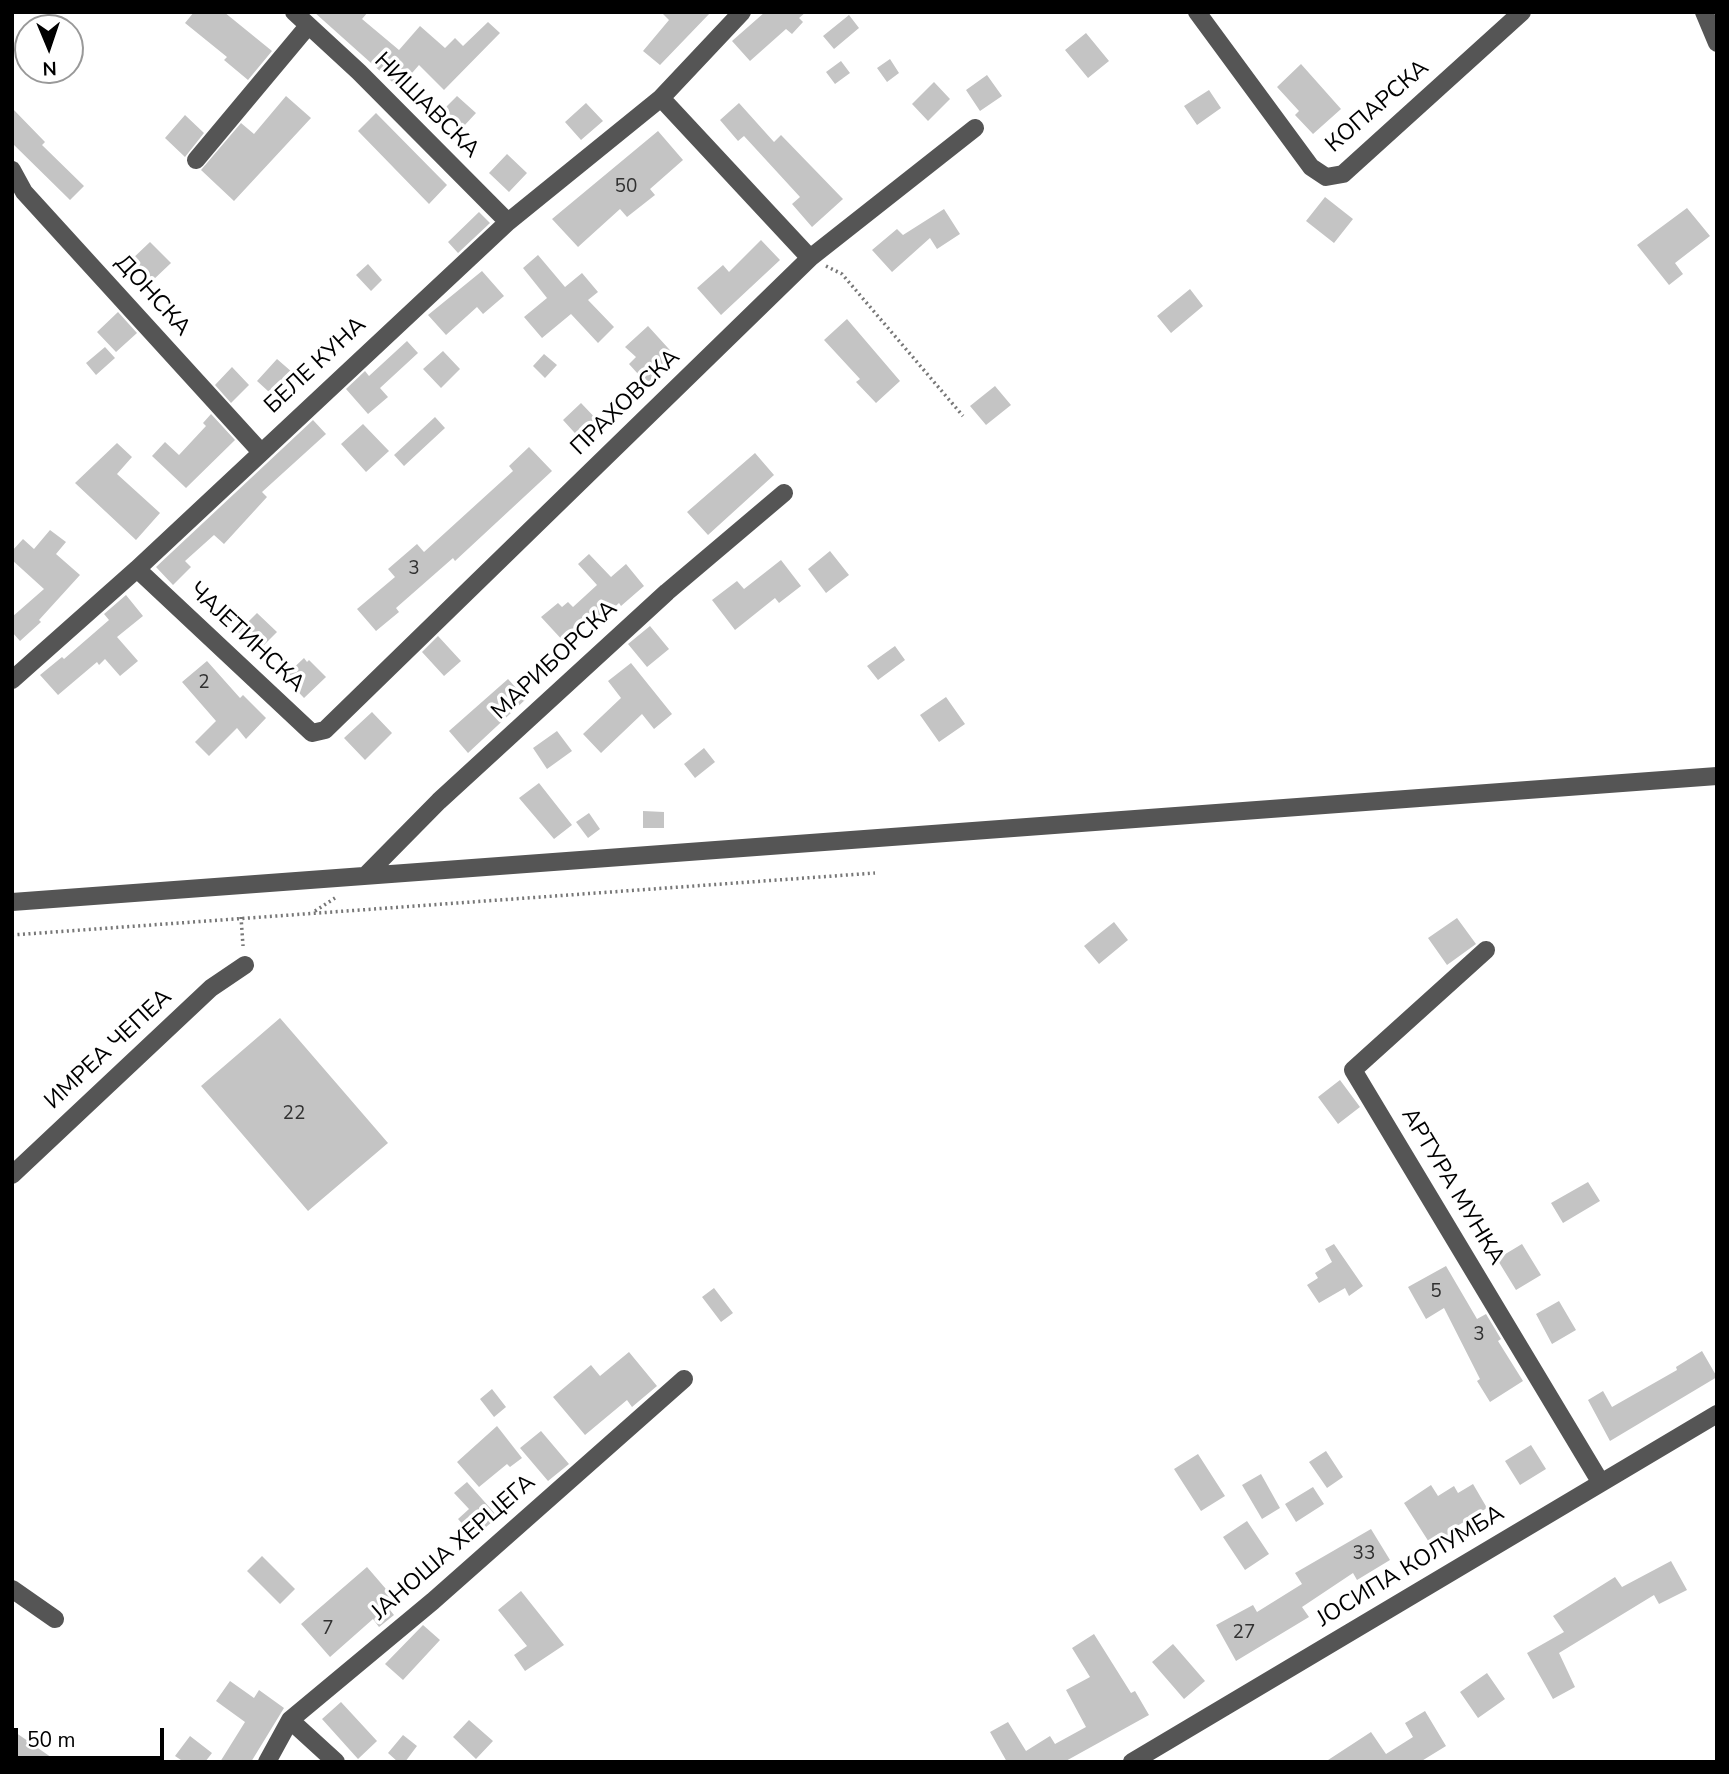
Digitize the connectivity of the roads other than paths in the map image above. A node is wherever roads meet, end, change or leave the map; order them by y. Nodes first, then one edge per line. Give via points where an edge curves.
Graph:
1 (294, 12) edge
2 (741, 12) edge
3 (1196, 12) edge
4 (1522, 12) edge
5 (1704, 12) edge
6 (309, 26) junction
7 (1717, 43) edge
8 (662, 98) junction
9 (975, 128) dead end
10 (196, 160) dead end
11 (12, 170) edge
12 (18, 199) edge
13 (508, 222) junction
14 (810, 258) junction
15 (260, 451) junction
16 (784, 493) dead end
17 (137, 569) junction
18 (12, 680) edge
19 (325, 730) joint
20 (1717, 776) edge
21 (367, 874) junction
22 (12, 902) edge
23 (1486, 950) dead end
24 (244, 965) road end
25 (12, 1175) edge
26 (684, 1379) dead end
27 (1717, 1414) edge
28 (1601, 1483) junction
29 (12, 1589) edge
30 (55, 1619) dead end
31 (290, 1720) junction
32 (267, 1762) edge
33 (336, 1762) edge
34 (1132, 1762) edge

1 - 6 street, НИШАВСКА
2 - 8 street, БЕЛЕ КУНА
3 - 4 street, КОПАРСКА via 1311,167 1326,177 1343,174
5 - 7 street
6 - 10 street
6 - 13 street, НИШАВСКА
8 - 13 street, БЕЛЕ КУНА
8 - 14 street
9 - 14 street, ПРАХОВСКА
11 - 12 street, ДОНСКА
12 - 15 street, ДОНСКА
13 - 15 street, БЕЛЕ КУНА
14 - 19 street, ПРАХОВСКА
15 - 17 street, БЕЛЕ КУНА
16 - 21 street, МАРИБОРСКА via 647,610 439,801
17 - 18 street, БЕЛЕ КУНА
17 - 19 street, ЧАЈЕТИНСКА via 312,733
20 - 21 street
21 - 22 street
23 - 28 street, АРТУРА МУНКА via 1353,1070
24 - 25 street, ИМРЕА ЧЕПЕА via 211,988
26 - 31 street, ЈАНОША ХЕРЦЕГА via 433,1601
27 - 28 street, ЈОСИПА КОЛУМБА
28 - 34 street, ЈОСИПА КОЛУМБА
29 - 30 street
31 - 32 street, ЈАНОША ХЕРЦЕГА
31 - 33 street

